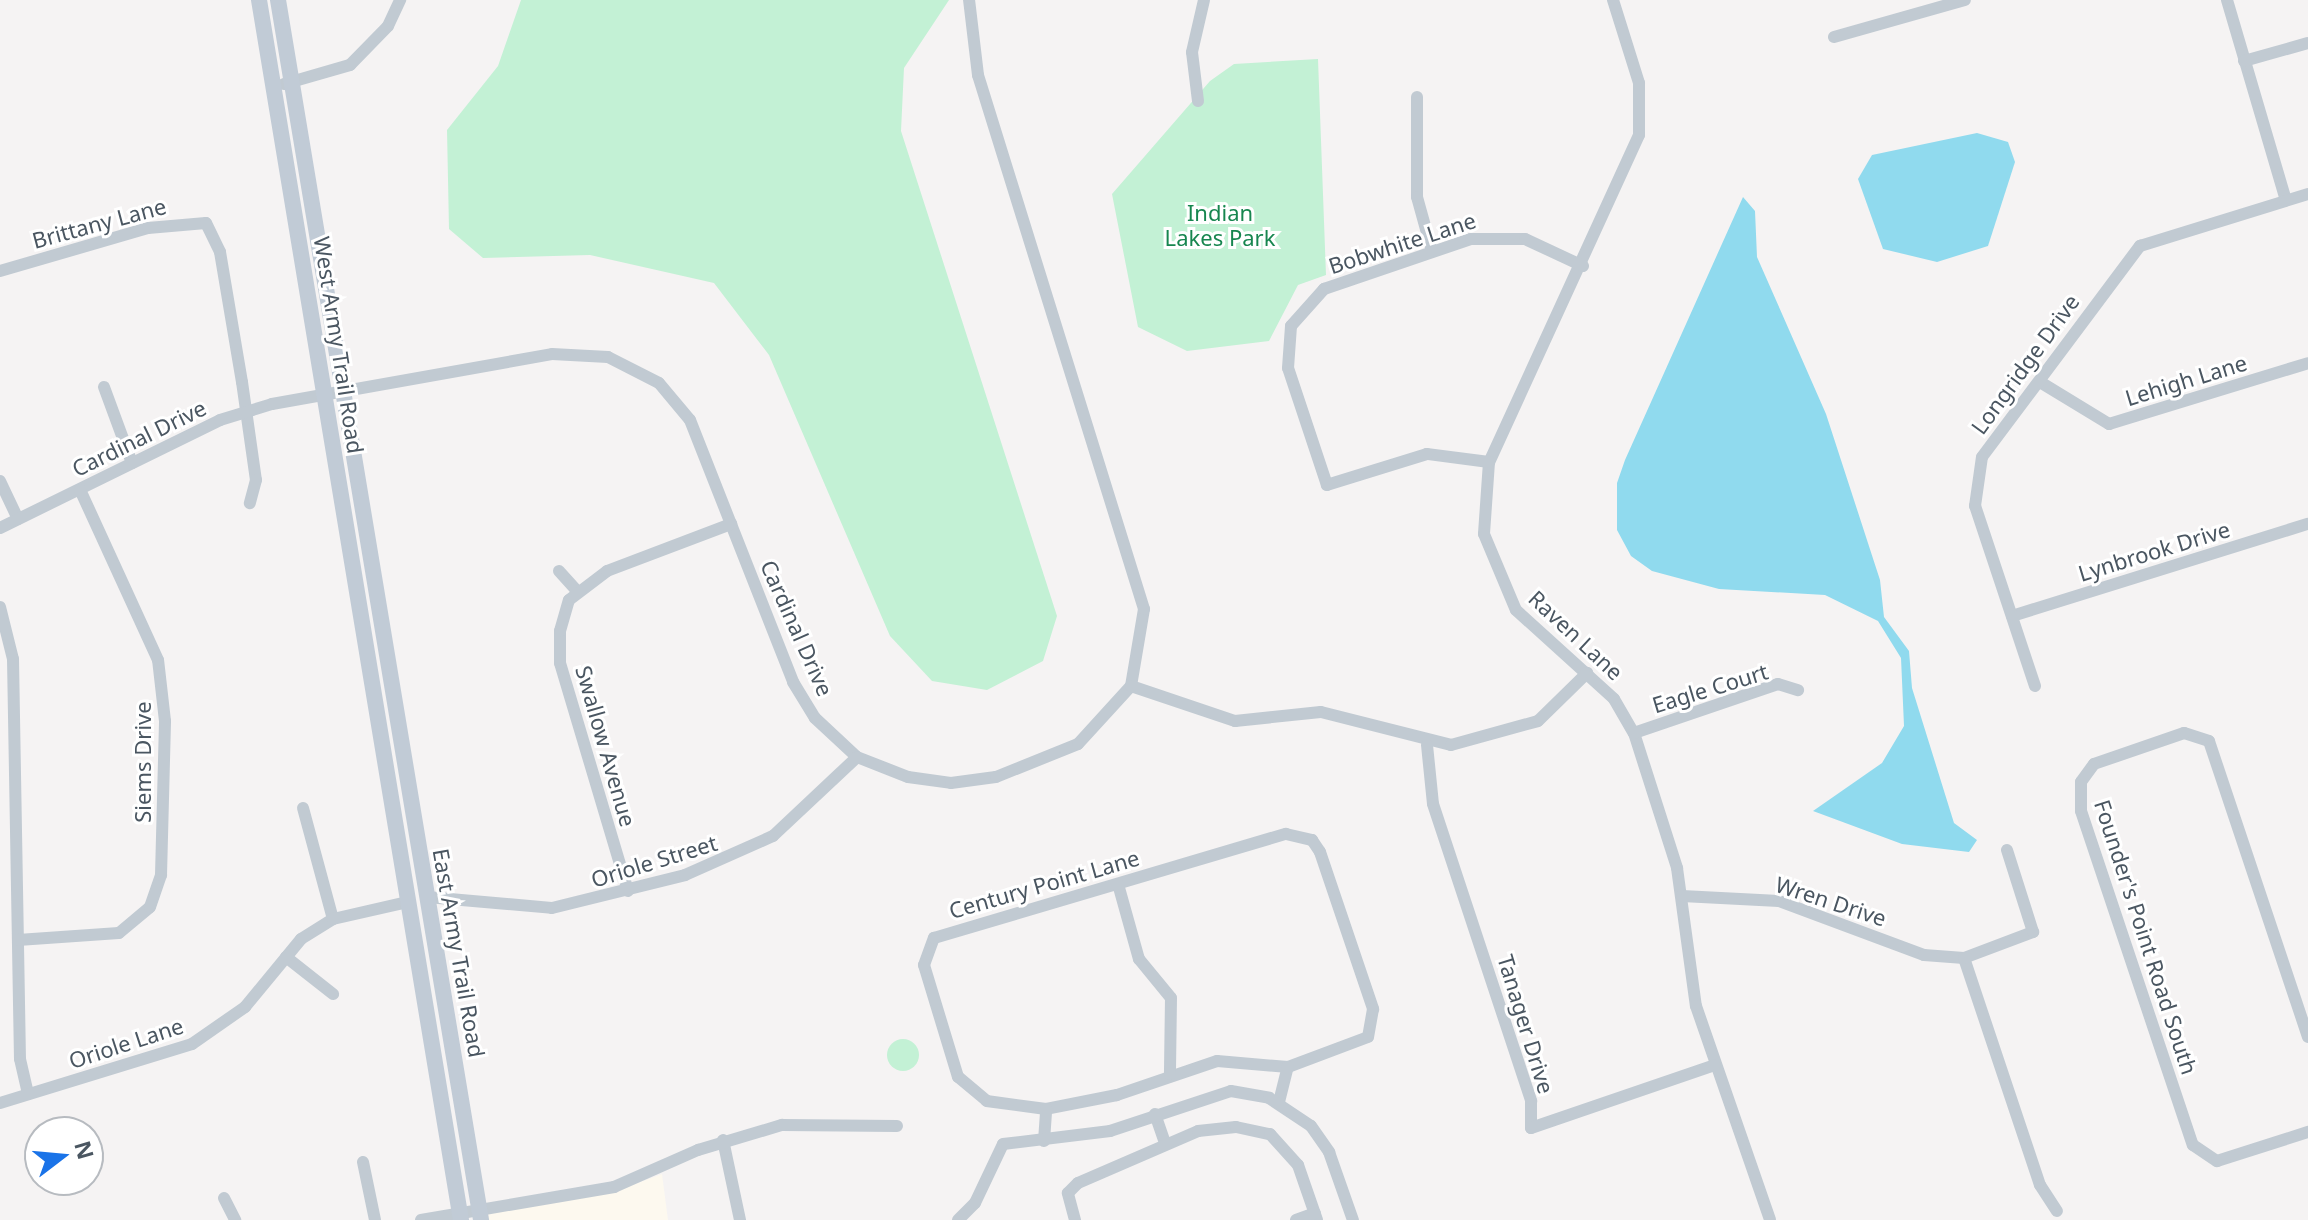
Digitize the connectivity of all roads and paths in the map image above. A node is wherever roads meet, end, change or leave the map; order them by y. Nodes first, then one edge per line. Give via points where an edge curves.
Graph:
1 (259, 0) edge
2 (278, 0) edge
3 (400, 0) edge
4 (969, 0) edge
5 (1204, 0) edge
6 (1613, 0) edge
7 (1965, 0) edge
8 (2227, 0) edge
9 (1834, 37) dead end
10 (2308, 43) edge
11 (2244, 61) junction
12 (292, 82) junction
13 (274, 86) junction
14 (1417, 97) dead end
15 (1198, 101) dead end
16 (2308, 194) edge
17 (2286, 200) junction
18 (1432, 251) junction
19 (1583, 266) junction
20 (0, 271) edge
21 (2308, 363) edge
22 (2040, 382) junction
23 (104, 387) dead end
24 (343, 389) junction
25 (324, 392) junction
26 (246, 412) junction
27 (1489, 462) junction
28 (132, 463) junction
29 (0, 481) edge
30 (80, 490) junction
31 (250, 503) dead end
32 (18, 519) junction
33 (731, 524) junction
34 (2308, 524) edge
35 (0, 528) edge
36 (559, 571) dead end
37 (578, 592) junction
38 (0, 607) edge
39 (2012, 616) junction
40 (1587, 673) junction
41 (1131, 686) junction
42 (2035, 686) dead end
43 (1798, 690) dead end
44 (393, 693) joint
45 (375, 697) joint
46 (1634, 733) junction
47 (1427, 745) junction
48 (857, 757) junction
49 (303, 808) dead end
50 (2007, 850) dead end
51 (1118, 884) junction
52 (628, 891) junction
53 (1682, 896) junction
54 (427, 897) junction
55 (408, 902) junction
56 (333, 919) junction
57 (18, 940) junction
58 (286, 957) junction
59 (1964, 958) junction
60 (333, 994) dead end
61 (2308, 1037) edge
62 (1715, 1065) junction
63 (1288, 1067) junction
64 (1170, 1074) junction
65 (28, 1094) junction
66 (1279, 1102) junction
67 (0, 1103) edge
68 (1046, 1109) junction
69 (1155, 1114) junction
70 (897, 1126) dead end
71 (2308, 1132) edge
72 (723, 1140) junction
73 (1044, 1141) junction
74 (1165, 1143) junction
75 (363, 1162) dead end
76 (224, 1198) dead end
77 (2057, 1211) dead end
78 (480, 1215) edge
79 (1316, 1216) edge
80 (460, 1217) edge
81 (235, 1220) edge
82 (375, 1220) edge
83 (421, 1220) edge
84 (740, 1220) edge
85 (958, 1220) edge
86 (1075, 1220) edge
87 (1296, 1220) edge
88 (1353, 1220) edge
89 (1770, 1220) edge

1 - 13 main road, West Army Trail Road
2 - 12 main road, West Army Trail Road
3 - 12 street via 388,26 350,65
4 - 41 street, Cardinal Drive via 978,75 1139,585 1144,636
5 - 15 street via 1192,52
6 - 19 street, Raven Lane via 1636,67 1641,121
7 - 9 street
8 - 11 street
10 - 11 street
11 - 17 street
12 - 13 street
12 - 24 main road, West Army Trail Road
13 - 25 main road, West Army Trail Road
14 - 18 street via 1417,197
16 - 17 street, Longridge Drive
17 - 22 street, Longridge Drive via 2140,246
18 - 19 street, Bobwhite Lane via 1510,235
18 - 27 street, Bobwhite Lane via 1309,299 1291,326 1288,368 1327,485 1427,454
19 - 27 street, Raven Lane
20 - 26 street, Brittany Lane via 148,228 206,223 220,252
21 - 22 street, Lehigh Lane via 2109,424 2093,421
22 - 39 street, Longridge Drive via 1982,457 1974,489
23 - 28 street
24 - 25 street, Cardinal Drive
24 - 33 street, Cardinal Drive via 569,353 638,368 690,420
24 - 44 main road, West Army Trail Road
25 - 26 street, Cardinal Drive
25 - 45 main road, West Army Trail Road
26 - 28 street, Cardinal Drive
26 - 31 street via 256,480
27 - 40 street, Raven Lane via 1484,534 1499,582 1533,628
28 - 30 street, Cardinal Drive
29 - 32 street
30 - 32 street, Cardinal Drive
30 - 57 street, Siems Drive via 158,660 165,721 161,875 150,907 119,933
32 - 35 street, Cardinal Drive
33 - 37 street via 607,571
33 - 48 street, Cardinal Drive via 800,695
34 - 39 street, Lynbrook Drive
36 - 37 street
37 - 52 street, Swallow Avenue via 560,631 560,663
38 - 57 street via 13,659
39 - 42 street, Longridge Drive
40 - 46 street, Raven Lane
40 - 47 street via 1538,721 1464,743
41 - 47 street via 1225,720 1334,713
41 - 48 street, Cardinal Drive via 1078,744 996,777 922,781
43 - 46 street, Eagle Court via 1778,684
44 - 54 main road, East Army Trail Road
45 - 55 main road, East Army Trail Road
46 - 53 street, Raven Lane
47 - 62 street, Tanager Drive via 1433,804 1531,1101 1531,1128
48 - 52 street, Oriole Street via 773,836 710,867
49 - 56 street
50 - 59 street, Wren Drive via 2033,932
51 - 63 street, Century Point Lane via 1286,834 1312,840 1374,1022 1356,1045
51 - 64 street via 1139,959 1171,998
51 - 68 street, Century Point Lane via 947,931 926,949 924,965 958,1077 987,1101
52 - 54 street, Oriole Street via 552,908
53 - 59 street, Wren Drive via 1779,901 1924,955
53 - 62 street, Raven Lane via 1688,975
54 - 78 main road, East Army Trail Road
55 - 56 street, Oriole Lane
55 - 80 main road, East Army Trail Road
56 - 58 street, Oriole Lane
57 - 65 street via 20,1059
58 - 60 street
58 - 65 street, Oriole Lane via 245,1007 192,1044
59 - 77 street via 2040,1185
61 - 71 street, Founder's Point Road South via 2209,741 2184,733 2094,764 2081,782 2081,811 2193,1145 2217,1161
62 - 89 street, Raven Lane
63 - 64 street, Century Point Lane via 1217,1061
63 - 66 street
64 - 68 street, Century Point Lane via 1117,1095
65 - 67 street, Oriole Lane
66 - 69 street via 1223,1092
66 - 88 street via 1321,1139
68 - 73 street
69 - 73 street
69 - 74 street
70 - 72 street via 815,1121
72 - 78 street via 623,1185
72 - 84 street
73 - 85 street via 1003,1144 975,1203
74 - 79 street via 1236,1127 1270,1134 1298,1165
74 - 86 street via 1078,1183 1068,1193
75 - 82 street
76 - 81 street
78 - 80 street
79 - 87 street
80 - 83 street

